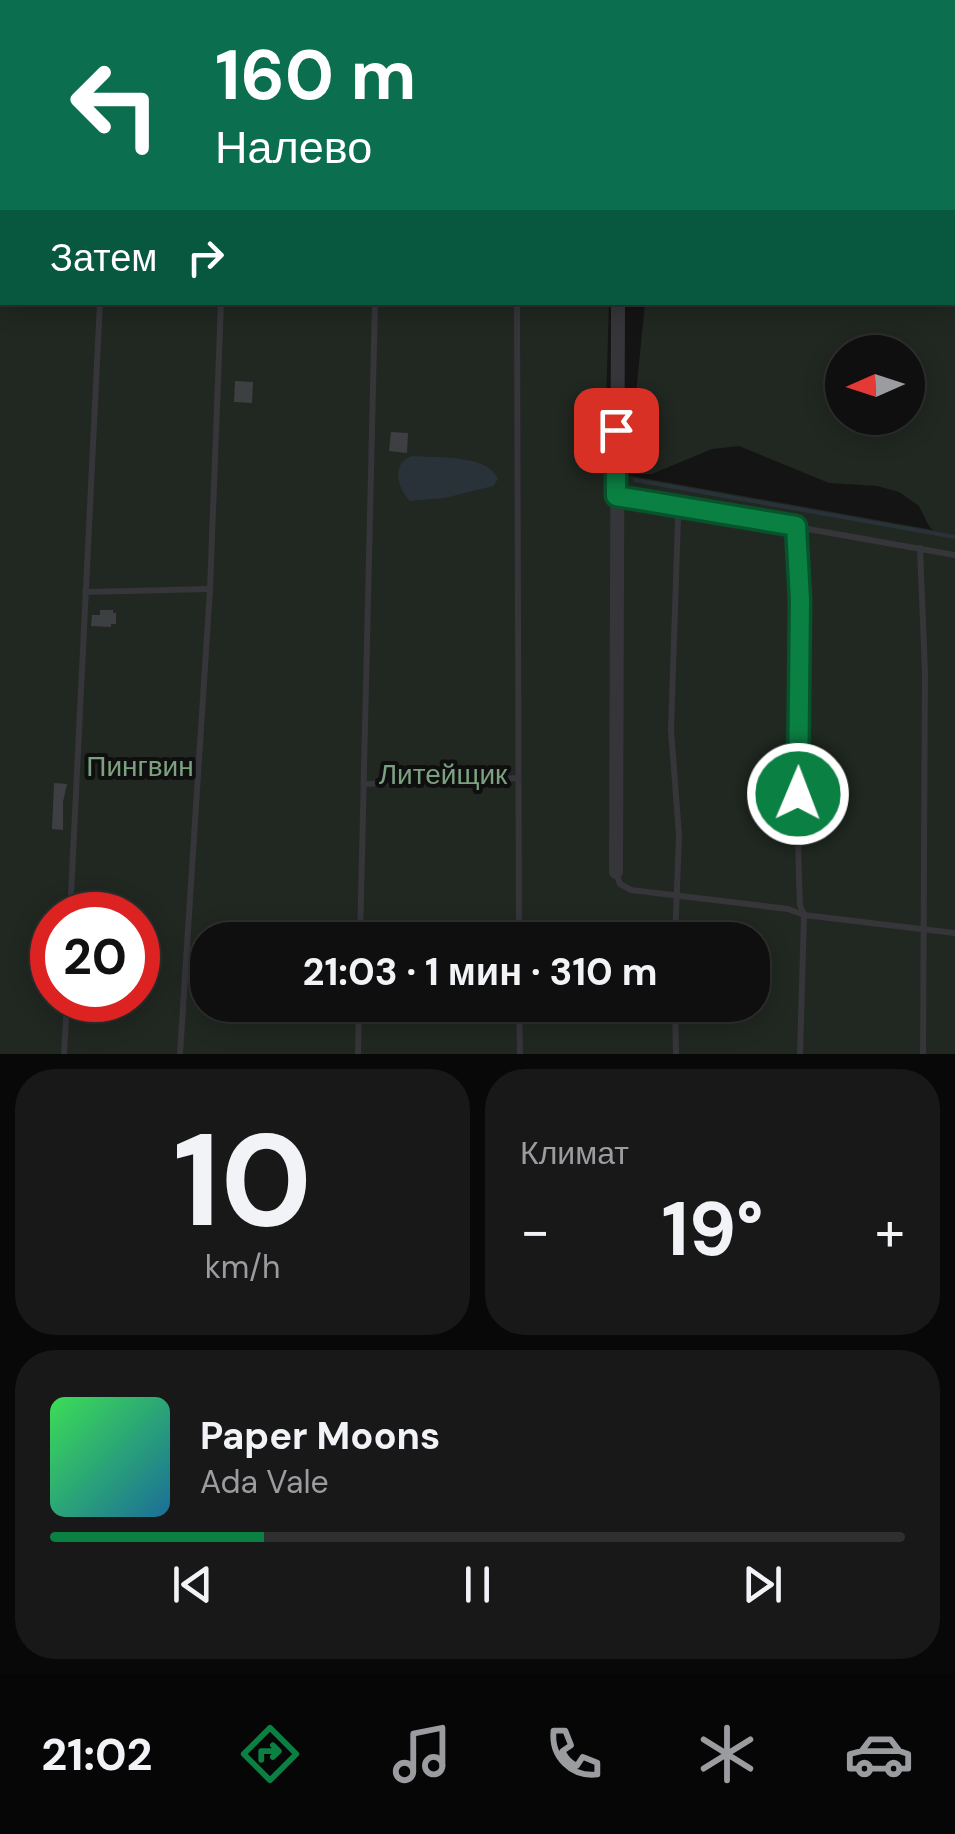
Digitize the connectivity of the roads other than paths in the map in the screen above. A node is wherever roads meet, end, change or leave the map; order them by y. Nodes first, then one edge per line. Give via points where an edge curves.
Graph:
1 (100, 305) edge
2 (222, 305) edge
3 (375, 305) edge
4 (518, 305) edge
5 (618, 305) edge
6 (616, 496) junction
7 (671, 505) junction
8 (796, 526) junction
9 (920, 548) junction
10 (955, 554) edge
11 (210, 589) junction
12 (85, 592) junction
13 (518, 778) junction
14 (364, 784) junction
15 (616, 872) joint
16 (71, 892) edge
17 (675, 896) junction
18 (804, 915) junction
19 (360, 922) edge
20 (519, 922) edge
21 (675, 922) edge
22 (923, 929) junction
23 (955, 932) edge
24 (66, 1022) edge
25 (359, 1022) edge
26 (519, 1022) edge
27 (676, 1022) edge
28 (64, 1054) edge
29 (180, 1054) edge
30 (358, 1054) edge
31 (520, 1054) edge
32 (676, 1054) edge
33 (800, 1054) edge
34 (923, 1054) edge

1 - 12 lane
2 - 11 lane
3 - 14 lane
4 - 13 lane
5 - 6 street
6 - 7 lane
6 - 15 street
7 - 8 lane
7 - 17 lane via 678,519 671,730 679,835
8 - 9 lane
8 - 18 lane
9 - 10 lane
9 - 22 lane
11 - 12 lane
11 - 29 lane
12 - 16 lane
13 - 14 lane
13 - 20 lane
14 - 19 lane
15 - 17 lane via 631,890
17 - 18 lane
17 - 21 lane
18 - 22 lane
18 - 33 lane
22 - 23 lane
22 - 34 lane
24 - 28 lane
25 - 30 lane
26 - 31 lane
27 - 32 lane

